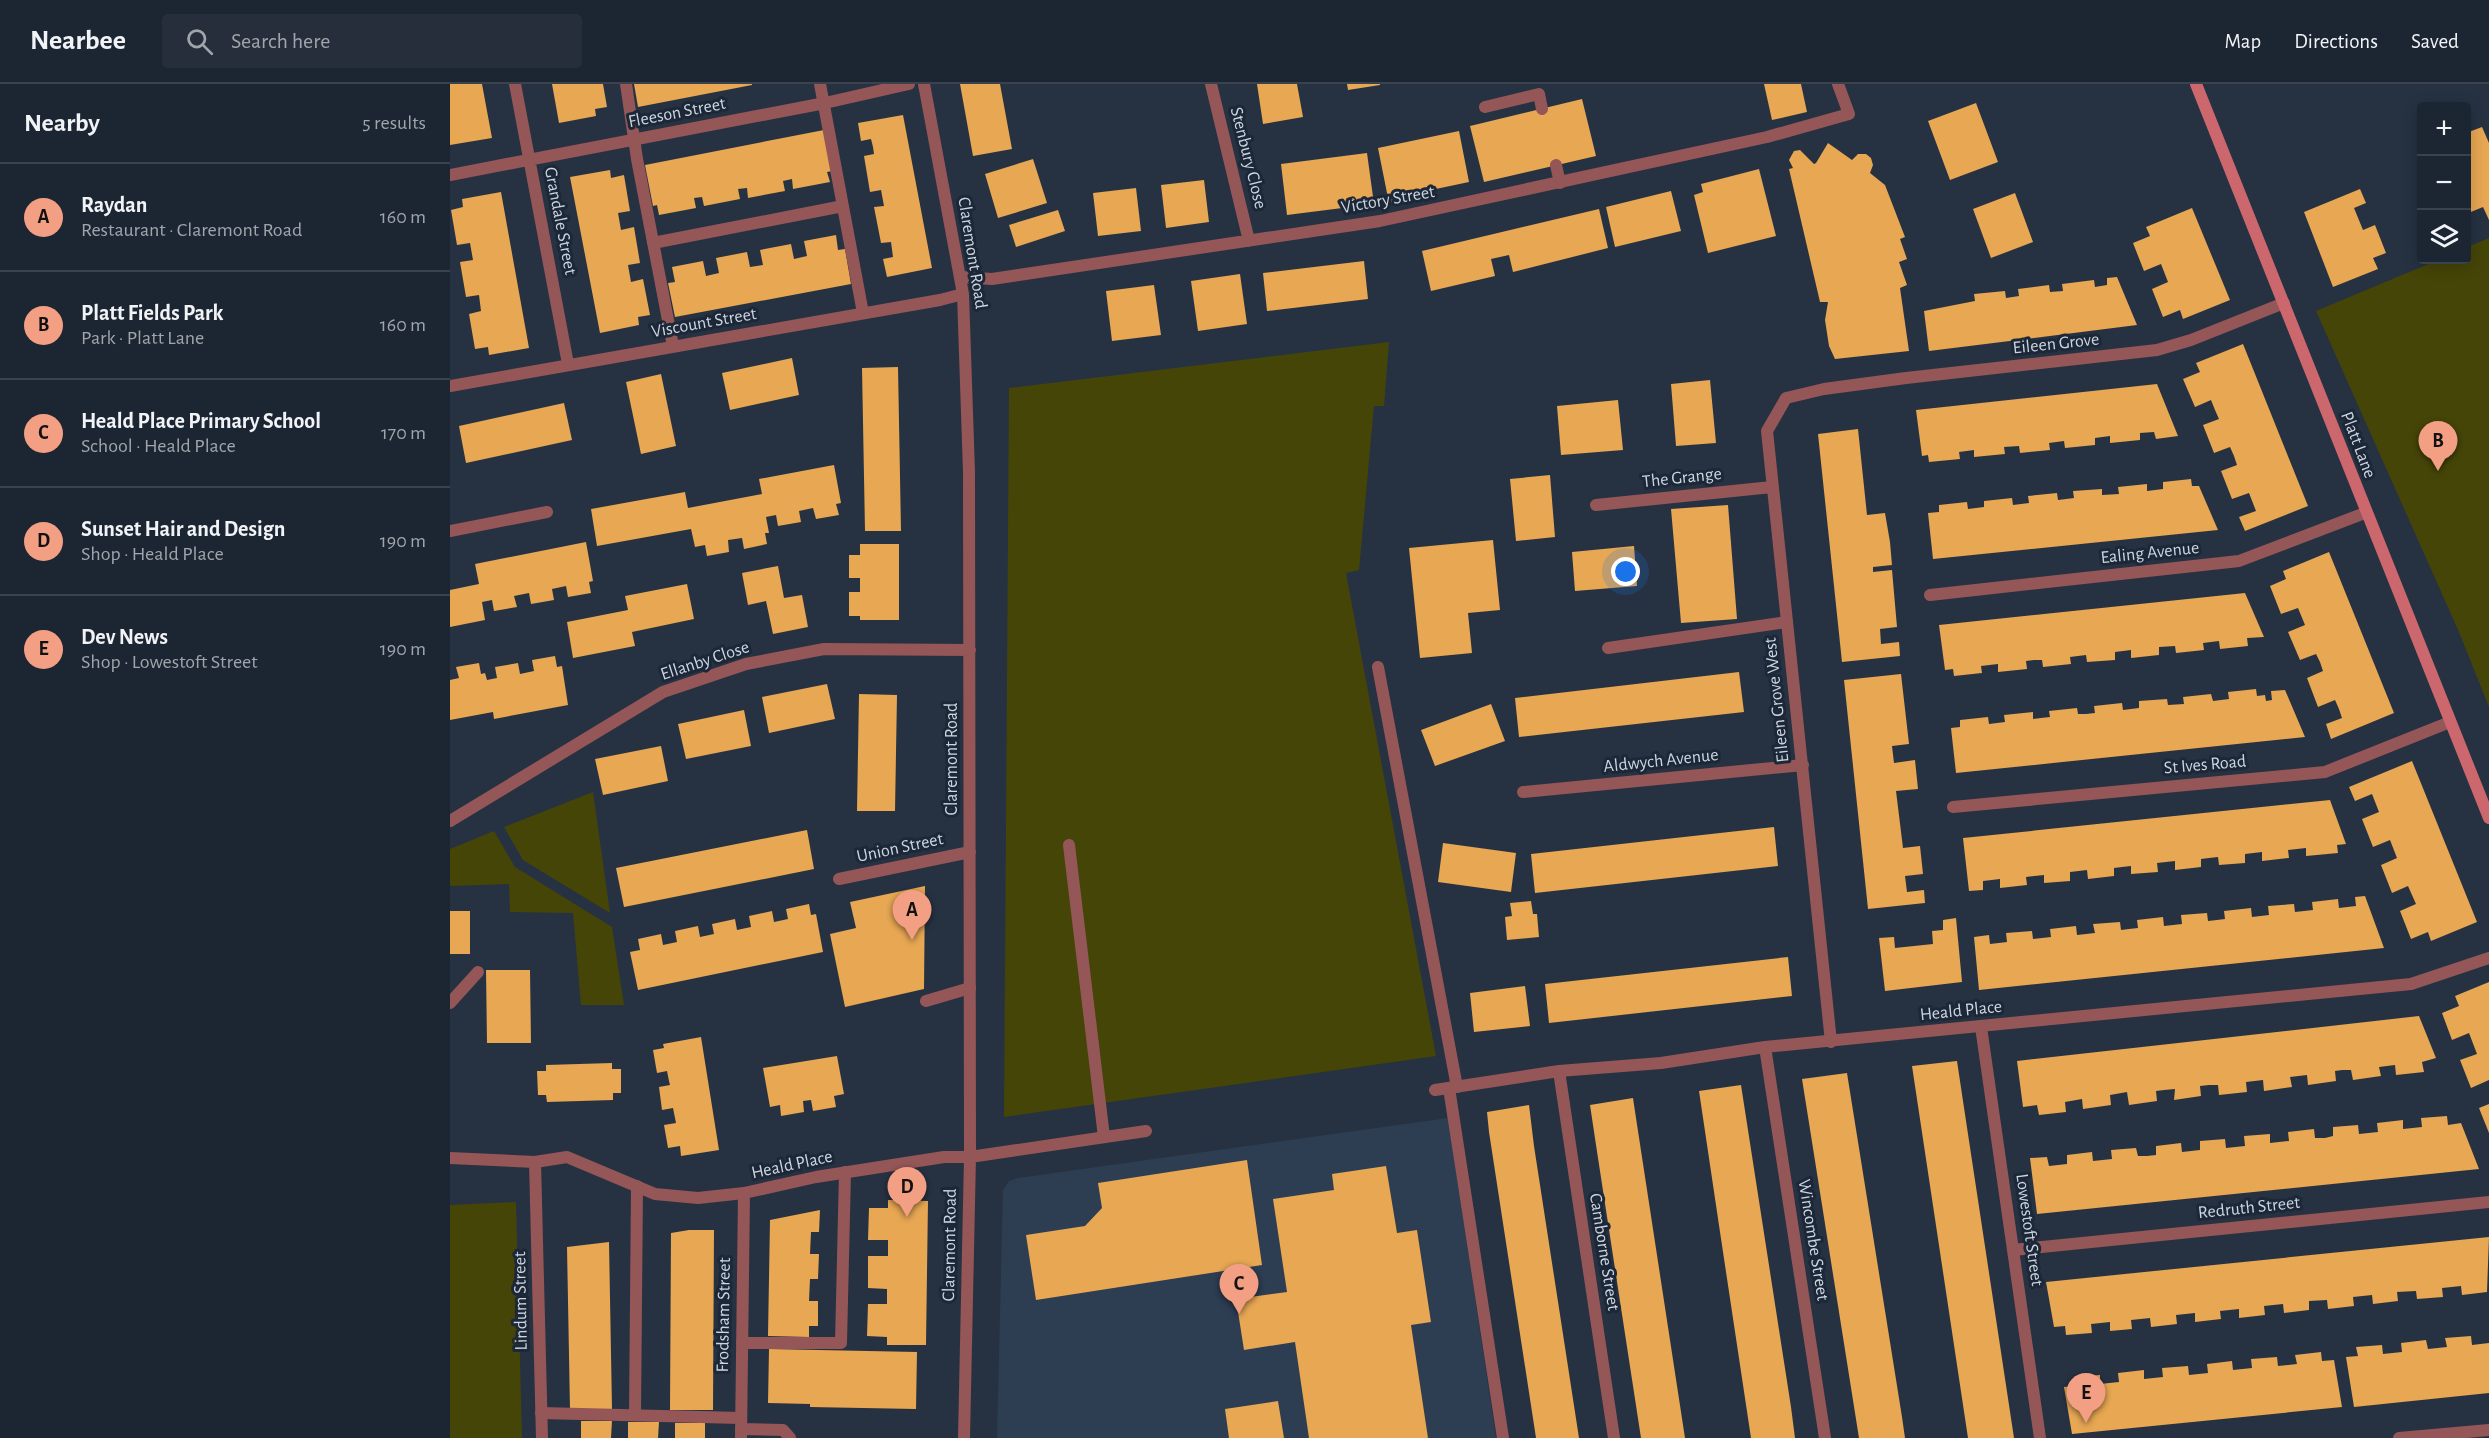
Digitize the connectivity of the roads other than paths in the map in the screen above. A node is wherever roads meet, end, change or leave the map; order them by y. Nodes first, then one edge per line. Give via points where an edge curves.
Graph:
1 (515, 84) edge
2 (626, 84) edge
3 (820, 84) edge
4 (909, 84) edge
5 (924, 84) edge
6 (1211, 84) edge
7 (1838, 84) edge
8 (2196, 84) edge
9 (825, 103) junction
10 (1485, 107) dead end
11 (1542, 109) dead end
12 (635, 140) junction
13 (530, 159) junction
14 (1556, 165) dead end
15 (450, 175) edge
16 (1560, 183) junction
17 (843, 206) junction
18 (1249, 241) junction
19 (653, 243) junction
20 (961, 277) junction
21 (963, 294) junction
22 (2284, 303) junction
23 (863, 313) junction
24 (673, 346) junction
25 (568, 364) junction
26 (450, 386) edge
27 (1824, 389) joint
28 (1772, 487) junction
29 (1596, 505) dead end
30 (547, 512) dead end
31 (2365, 513) junction
32 (450, 531) edge
33 (1930, 595) dead end
34 (1787, 622) junction
35 (1608, 648) dead end
36 (970, 650) junction
37 (1378, 667) dead end
38 (2450, 722) junction
39 (1803, 765) junction
40 (1523, 792) dead end
41 (1953, 807) dead end
42 (2489, 818) edge
43 (450, 821) edge
44 (1069, 845) dead end
45 (970, 852) junction
46 (838, 879) dead end
47 (2489, 958) edge
48 (478, 972) dead end
49 (970, 988) junction
50 (926, 1000) dead end
51 (450, 1003) edge
52 (1981, 1027) junction
53 (1832, 1042) junction
54 (1765, 1047) junction
55 (1559, 1071) junction
56 (1453, 1087) junction
57 (1435, 1090) dead end
58 (1146, 1131) dead end
59 (1104, 1137) junction
60 (970, 1156) junction
61 (450, 1158) edge
62 (535, 1162) junction
63 (845, 1172) junction
64 (637, 1186) junction
65 (744, 1193) junction
66 (2489, 1202) edge
67 (2013, 1250) junction
68 (742, 1343) junction
69 (541, 1413) junction
70 (635, 1415) junction
71 (741, 1428) edge
72 (2489, 1430) edge
73 (2423, 1437) edge
74 (542, 1438) edge
75 (790, 1438) edge
76 (964, 1438) edge
77 (1503, 1438) edge
78 (1614, 1438) edge
79 (1825, 1438) edge
80 (2040, 1438) edge
81 (2399, 1438) edge

1 - 13 street, Grandale Street
2 - 12 street
3 - 9 street
4 - 9 street, Fleeson Street
5 - 20 street, Claremont Road
6 - 18 street, Stenbury Close
7 - 16 street, Victory Street via 1849,114 1767,137
8 - 22 street, Platt Lane
9 - 12 street, Fleeson Street
9 - 17 street
10 - 11 street via 1539,94
12 - 13 street, Fleeson Street
12 - 19 street
13 - 15 street, Fleeson Street
13 - 25 street, Grandale Street
14 - 16 street
16 - 18 street, Victory Street via 1380,221
17 - 19 street
17 - 23 street
18 - 20 street, Victory Street via 992,279
19 - 24 street
20 - 21 street, Claremont Road
21 - 23 street, Viscount Street
21 - 36 street, Claremont Road
22 - 27 street, Eileen Grove via 2157,350
22 - 31 street, Platt Lane
23 - 24 street, Viscount Street
24 - 25 street, Viscount Street
25 - 26 street, Viscount Street
27 - 28 street, Eileen Grove West via 1786,398 1767,431
28 - 29 street, The Grange
28 - 34 street, Eileen Grove West
30 - 32 street
31 - 33 street, Ealing Avenue via 2239,561
31 - 38 street, Platt Lane
34 - 35 street
34 - 39 street, Eileen Grove West
36 - 43 street, Ellanby Close via 824,649 736,668 663,692
36 - 45 street, Claremont Road
37 - 56 street
38 - 41 street, St Ives Road via 2325,772
38 - 42 street, Platt Lane
39 - 40 street, Aldwych Avenue
39 - 53 street, Eileen Grove West
44 - 59 street
45 - 46 street, Union Street
45 - 49 street, Claremont Road
47 - 52 street, Heald Place via 2411,984
48 - 51 street
49 - 50 street
49 - 60 street, Claremont Road
52 - 53 street, Heald Place
52 - 67 street, Lowestoft Street
53 - 54 street, Heald Place
54 - 55 street, Heald Place via 1661,1063
54 - 79 street, Wincombe Street
55 - 56 street, Heald Place
55 - 78 street, Camborne Street
56 - 57 street, Heald Place
56 - 77 street
58 - 59 street, Heald Place
59 - 60 street, Heald Place
60 - 63 street, Heald Place
60 - 76 street, Claremont Road
61 - 62 street, Heald Place
62 - 64 street, Heald Place via 567,1157
62 - 69 street, Lindum Street
63 - 65 street, Heald Place
63 - 68 street via 841,1343
64 - 65 street, Heald Place via 655,1194 698,1198
64 - 70 street
65 - 68 street, Frodsham Street
66 - 67 street, Redruth Street
67 - 80 street, Lowestoft Street
68 - 71 street, Frodsham Street
69 - 70 street
69 - 74 street, Lindum Street
70 - 71 street
71 - 75 street via 783,1430
72 - 73 street
73 - 81 street

